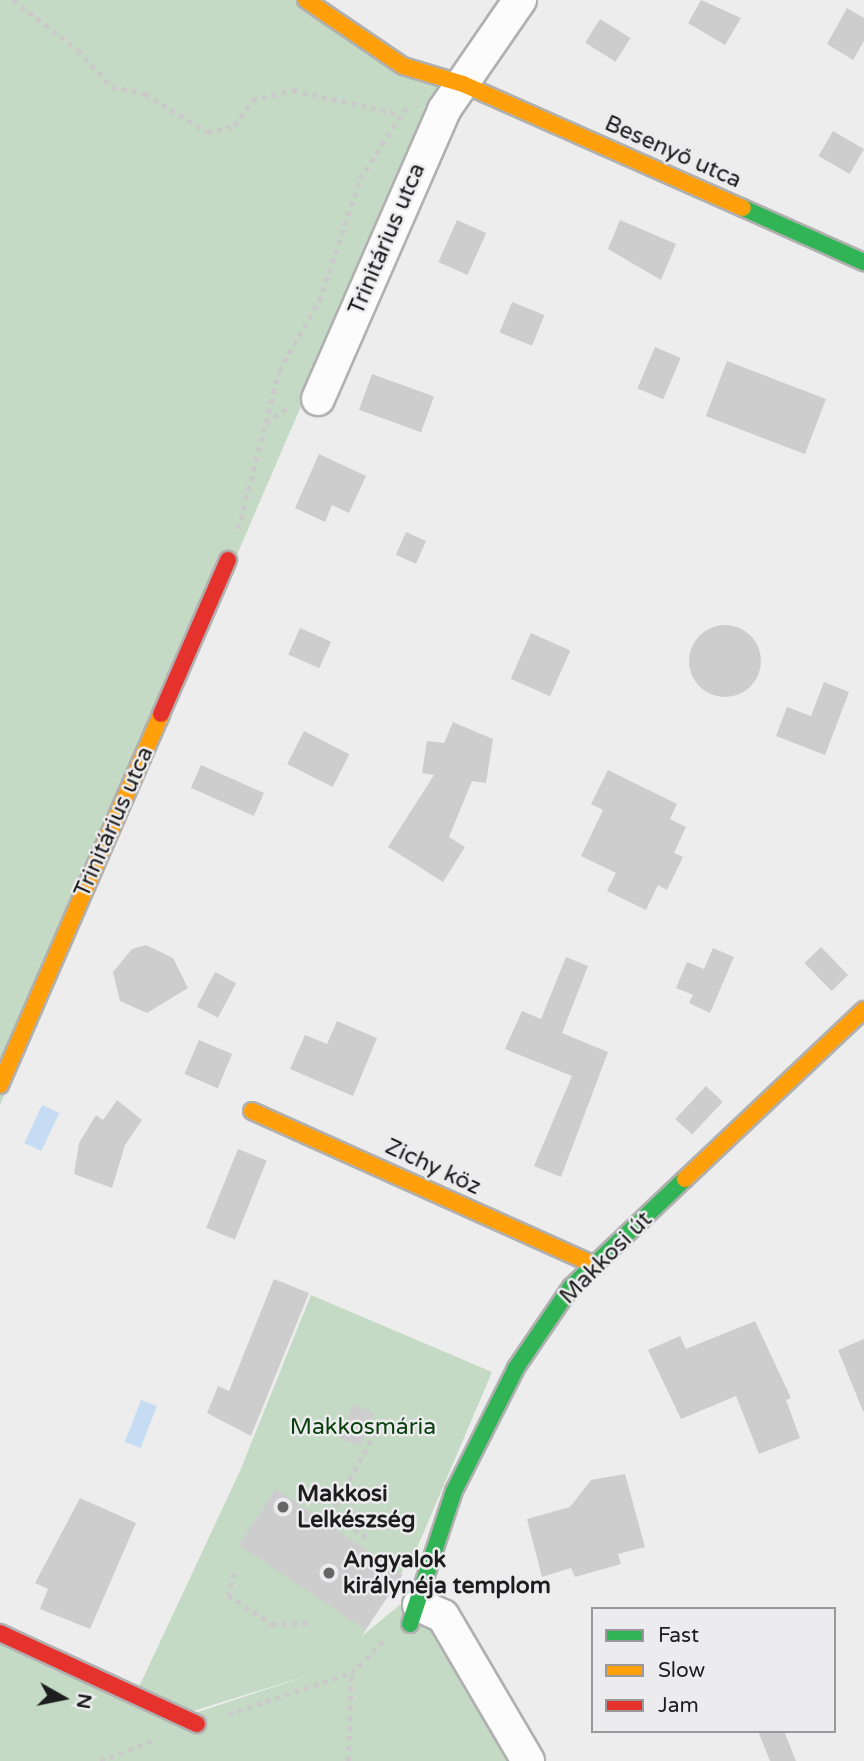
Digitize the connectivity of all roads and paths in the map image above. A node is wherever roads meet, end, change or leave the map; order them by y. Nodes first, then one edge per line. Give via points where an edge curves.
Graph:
1 (13, 0) edge
2 (306, 0) edge
3 (520, 0) edge
4 (452, 83) junction
5 (399, 114) junction
6 (864, 262) edge
7 (318, 399) dead end
8 (229, 560) joint
9 (864, 1010) edge
10 (0, 1085) edge
11 (253, 1111) dead end
12 (594, 1265) junction
13 (401, 1432) dead end
14 (330, 1515) junction
15 (325, 1522) dead end
16 (367, 1538) dead end
17 (234, 1573) dead end
18 (415, 1614) junction
19 (309, 1623) dead end
20 (0, 1633) edge
21 (351, 1673) junction
22 (197, 1724) junction
23 (100, 1761) edge
24 (348, 1761) edge
25 (528, 1761) edge

1 - 5 path via 78,50 112,87 145,94 207,132 235,126 252,100 293,90
2 - 4 street, Besenyő utca via 378,53
3 - 4 street, Trinitárius utca
4 - 5 path
4 - 6 street, Besenyő utca
4 - 7 street, Trinitárius utca
5 - 8 path via 350,200 319,301 273,386
8 - 10 street, Trinitárius utca
9 - 12 street, Makkosi út
11 - 12 street, Zichy köz
12 - 18 street, Makkosi út via 571,1287 503,1392 427,1560
13 - 14 path via 375,1432
14 - 15 path
14 - 16 path
17 - 19 path via 228,1595 261,1617 293,1628
18 - 21 path via 375,1645
18 - 25 street via 443,1616
20 - 22 street
21 - 22 path
21 - 24 path
22 - 23 path

